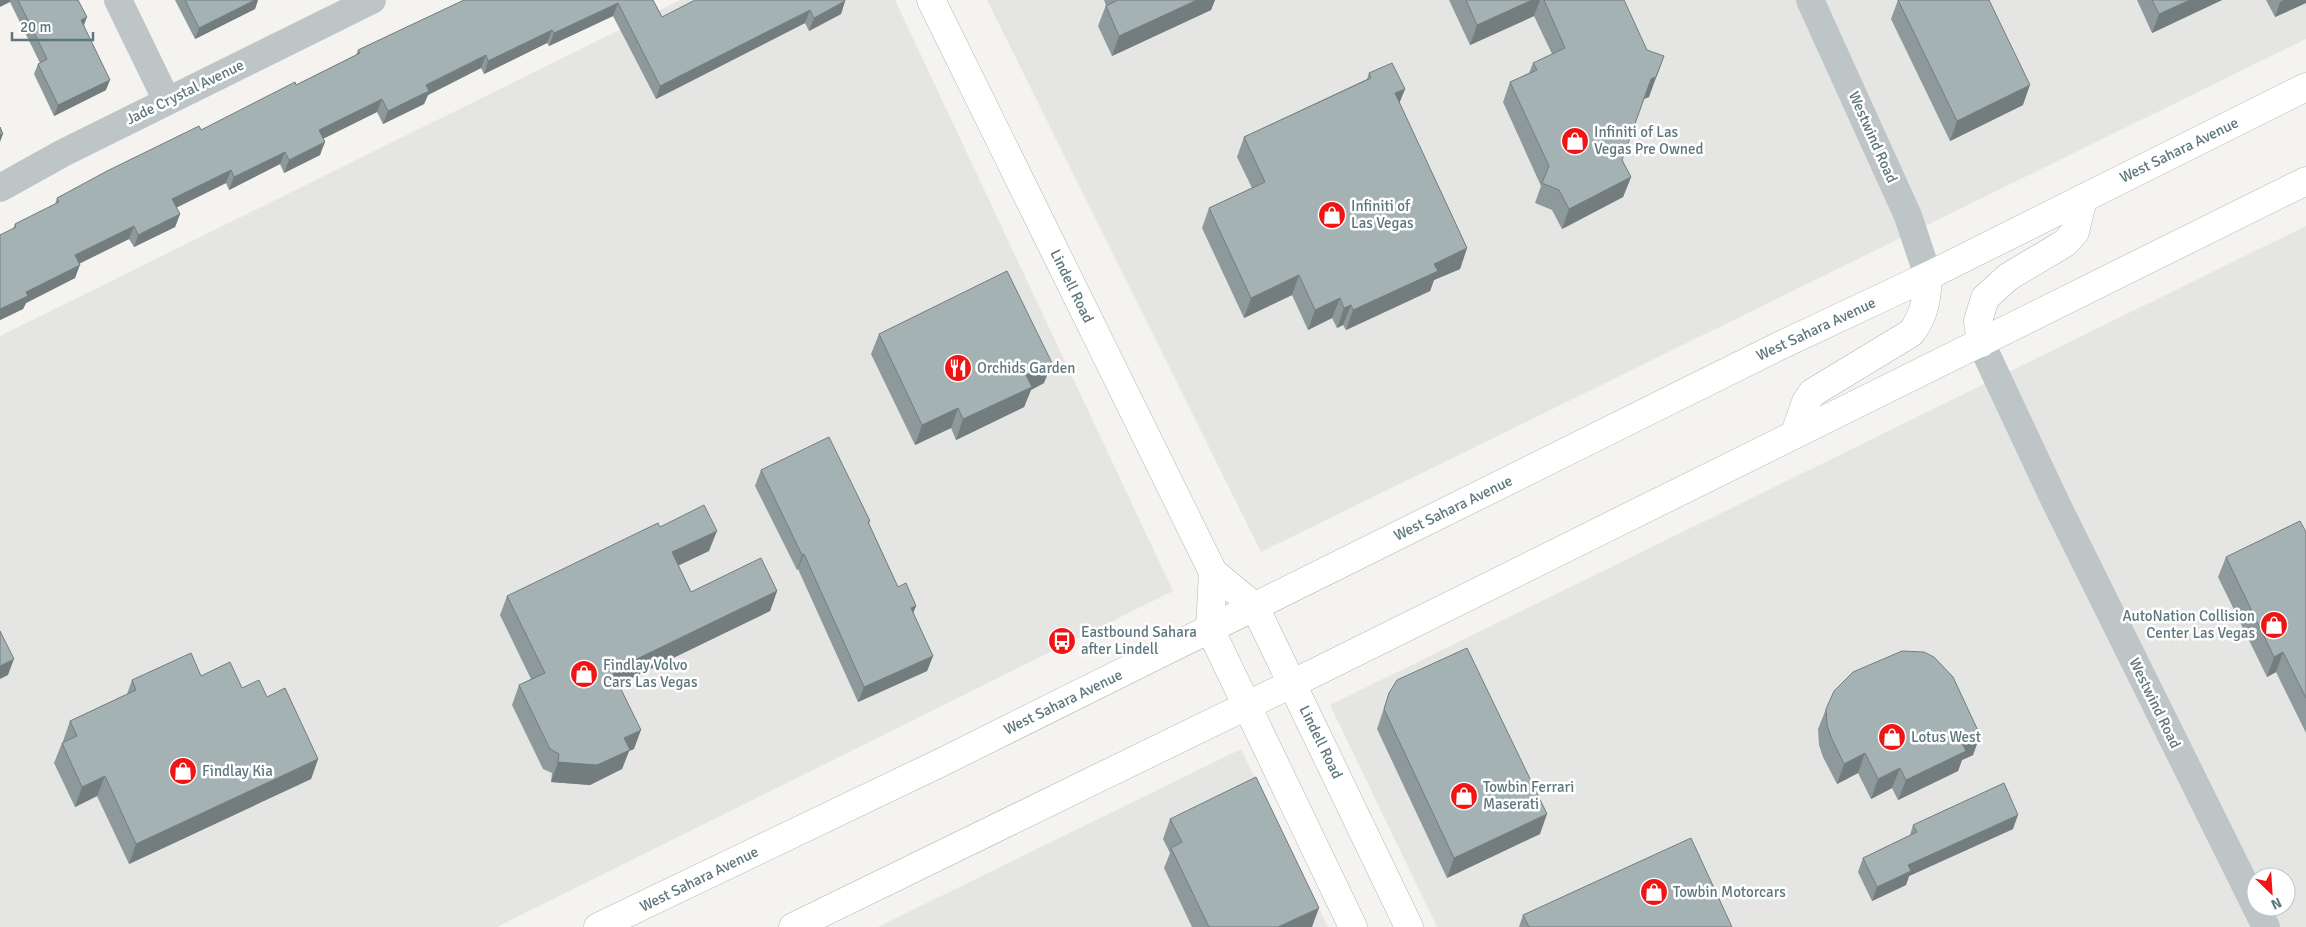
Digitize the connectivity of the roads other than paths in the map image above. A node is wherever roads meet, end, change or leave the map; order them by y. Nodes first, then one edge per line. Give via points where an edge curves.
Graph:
1 (118, 0) edge
2 (372, 0) edge
3 (931, 0) edge
4 (1810, 0) edge
5 (2306, 87) edge
6 (167, 101) junction
7 (2306, 181) edge
8 (0, 188) edge
9 (2083, 198) junction
10 (1928, 276) junction
11 (1981, 343) junction
12 (1795, 433) junction
13 (1213, 572) junction
14 (1254, 607) junction
15 (1210, 629) junction
16 (1293, 683) junction
17 (1247, 705) junction
18 (657, 899) junction
19 (598, 927) edge
20 (641, 927) edge
21 (793, 927) edge
22 (1353, 927) edge
23 (1410, 927) edge
24 (2266, 927) edge

1 - 6 street
2 - 6 street, Jade Crystal Avenue
3 - 13 main road, Lindell Road
4 - 10 street, Westwind Road via 1908,216
5 - 9 main road, West Sahara Avenue
6 - 8 street, Jade Crystal Avenue
7 - 11 main road
9 - 10 main road, West Sahara Avenue
9 - 11 main road via 2075,232 2065,244 2008,277 1985,298 1978,321
10 - 12 main road via 1921,321 1911,333 1812,393
10 - 14 main road, West Sahara Avenue via 1777,347
11 - 12 main road
11 - 24 street, Westwind Road via 2059,509
12 - 16 main road
13 - 14 main road, Lindell Road
13 - 15 main road, Lindell Road
14 - 15 main road, West Sahara Avenue
14 - 16 main road, Lindell Road
15 - 17 main road, Lindell Road
15 - 18 main road, West Sahara Avenue
16 - 17 main road
16 - 23 main road, Lindell Road
17 - 21 main road
17 - 22 main road, Lindell Road
18 - 19 main road, West Sahara Avenue
18 - 20 main road

